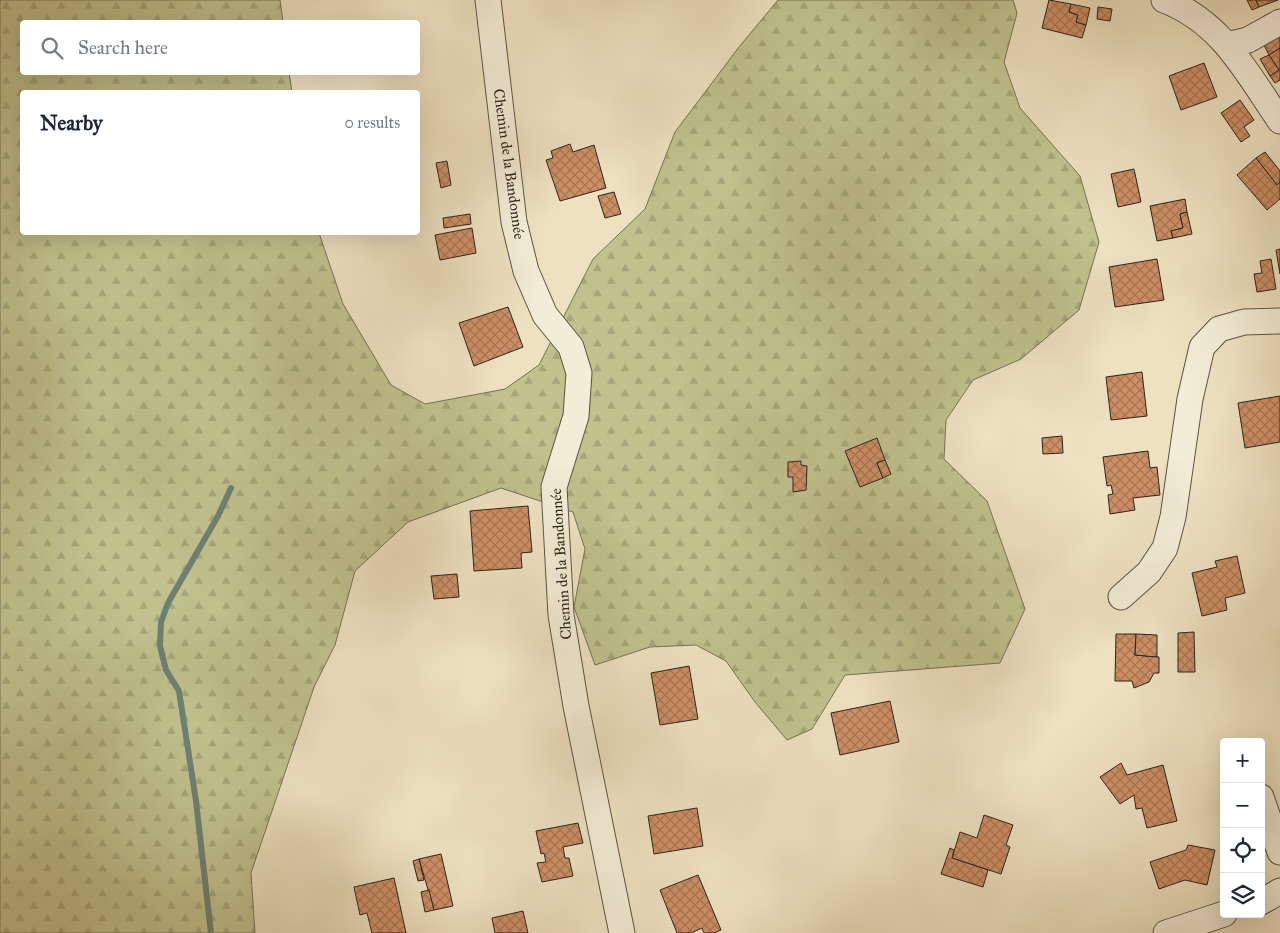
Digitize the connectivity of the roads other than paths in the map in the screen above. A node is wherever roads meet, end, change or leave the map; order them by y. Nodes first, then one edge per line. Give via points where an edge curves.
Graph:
1 (488, 0) edge
2 (1164, 0) edge
3 (1280, 22) edge
4 (1227, 45) junction
5 (1280, 121) edge
6 (1280, 321) edge
7 (1121, 597) dead end
8 (1265, 809) edge
9 (1280, 852) edge
10 (1280, 891) edge
11 (1265, 900) edge
12 (1220, 915) edge
13 (622, 933) edge
14 (1166, 933) edge

1 - 13 street, Chemin de la Bandonnée via 514,222 526,271 545,315 570,347 580,374 576,416 554,487 561,615
2 - 4 street via 1182,7 1209,25
3 - 4 street via 1248,40
4 - 5 street
6 - 7 street via 1244,322 1219,329 1202,347 1165,548 1149,572
8 - 9 street
10 - 11 street
12 - 14 street

